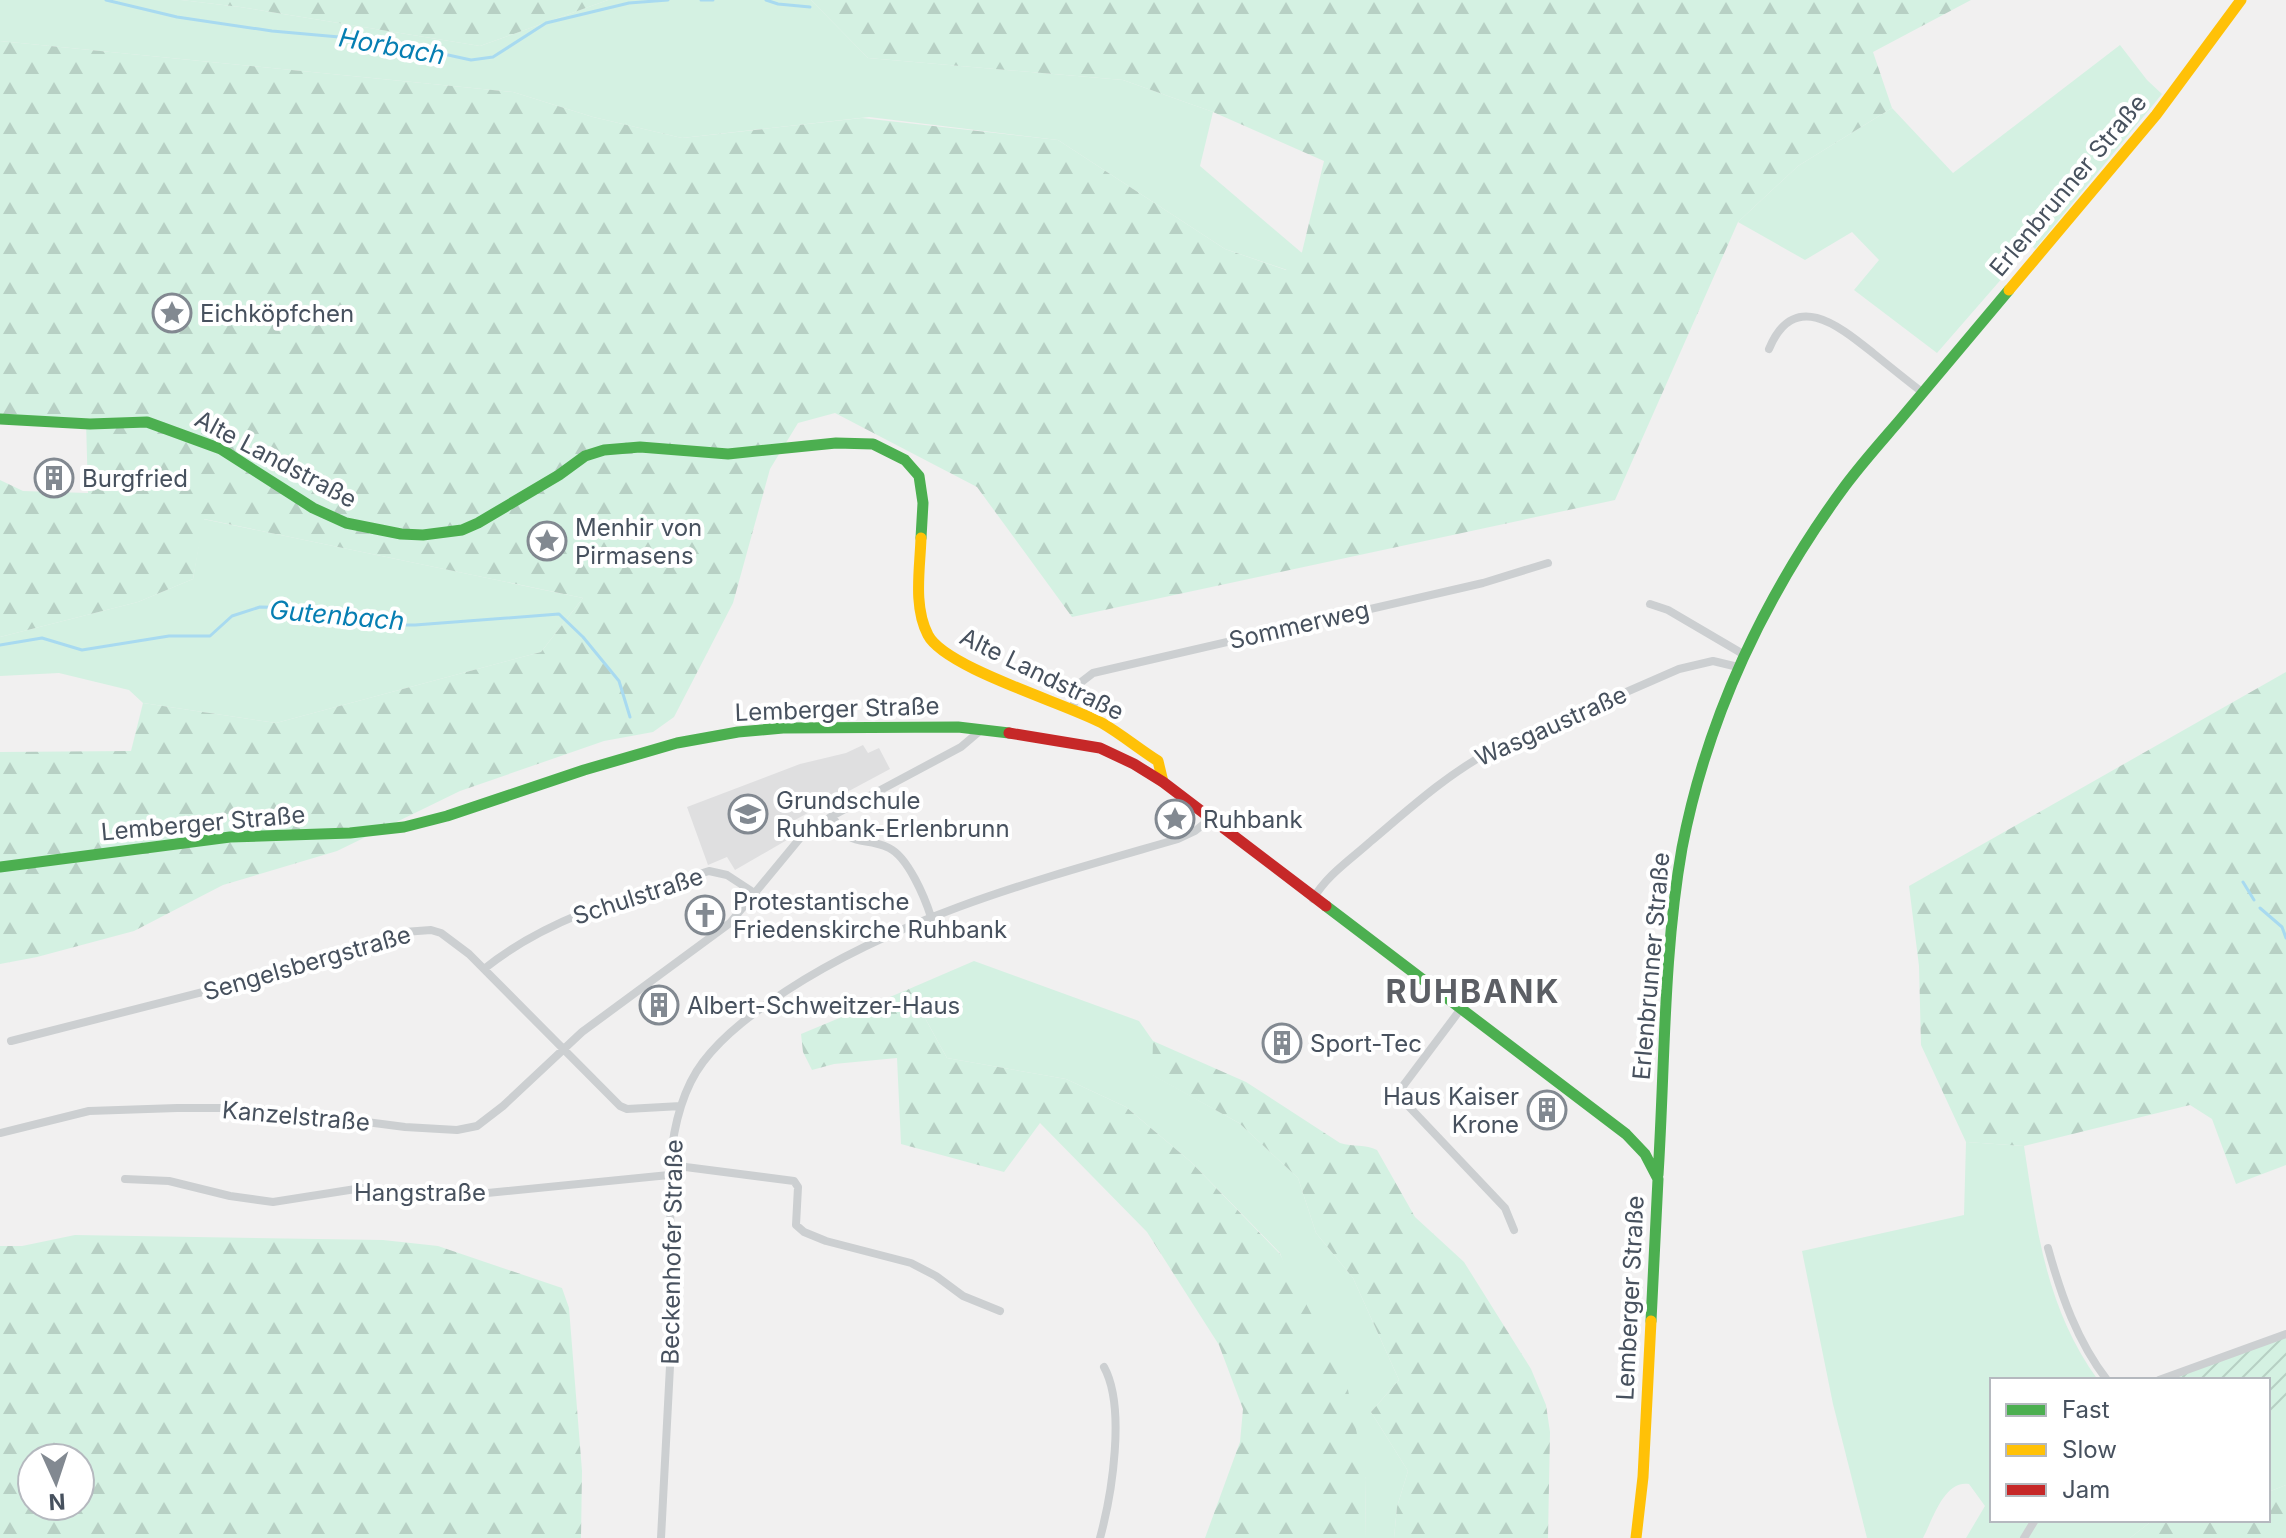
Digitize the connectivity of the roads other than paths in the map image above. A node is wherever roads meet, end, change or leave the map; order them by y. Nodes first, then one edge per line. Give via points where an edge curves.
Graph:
1 (2241, 0) edge
2 (1769, 349) dead end
3 (1922, 392) junction
4 (0, 419) edge
5 (1548, 563) dead end
6 (1650, 604) dead end
7 (1743, 654) junction
8 (1738, 667) junction
9 (1072, 710) junction
10 (981, 730) junction
11 (1163, 782) junction
12 (832, 816) junction
13 (1210, 819) junction
14 (0, 867) edge
15 (756, 894) junction
16 (1313, 899) junction
17 (931, 917) junction
18 (484, 969) junction
19 (1460, 1010) junction
20 (11, 1041) dead end
21 (564, 1048) junction
22 (681, 1106) junction
23 (1661, 1129) junction
24 (0, 1133) edge
25 (1643, 1150) junction
26 (670, 1170) junction
27 (125, 1179) dead end
28 (1658, 1179) junction
29 (1514, 1230) dead end
30 (2048, 1248) dead end
31 (1000, 1311) dead end
32 (2286, 1334) edge
33 (1104, 1367) dead end
34 (2106, 1378) edge
35 (2165, 1378) edge
36 (661, 1538) edge
37 (1100, 1538) edge
38 (1636, 1538) edge

1 - 3 street, Erlenbrunner Straße via 2156,115
2 - 3 street via 1786,322 1824,318
3 - 7 street, Erlenbrunner Straße via 1816,525
4 - 9 street, Alte Landstraße via 147,422 221,449 346,523 423,535 478,523 585,456 604,450 640,447 728,454 873,444 905,460 919,476 919,591 929,638 958,660
5 - 9 street, Sommerweg via 1470,586 1093,673 1080,683
6 - 7 street
7 - 8 street, Erlenbrunner Straße
8 - 16 street, Wasgaustraße via 1713,661 1679,669 1479,758 1374,839
8 - 23 street, Erlenbrunner Straße via 1706,752 1681,860 1670,947
9 - 11 street, Alte Landstraße via 1152,755 1162,768
10 - 11 street, Lemberger Straße via 1079,742 1118,756
10 - 12 street via 961,747
10 - 14 street, Lemberger Straße via 834,726 738,732 617,760 404,827 230,837
11 - 13 street, Lemberger Straße
12 - 15 street via 794,843
12 - 17 street via 849,836 896,853
13 - 16 street, Lemberger Straße
13 - 17 street, Beckenhofer Straße via 1178,839
15 - 18 street, Schulstraße via 727,875 709,871 572,916
15 - 21 street, Kanzelstraße via 730,923
16 - 19 street, Lemberger Straße
17 - 22 street, Beckenhofer Straße via 831,963 752,1014 702,1063
18 - 20 street, Sengelsbergstraße via 441,933 413,930 269,975
18 - 21 street, Sengelsbergstraße
19 - 25 street, Lemberger Straße
19 - 29 street via 1397,1094 1505,1208
21 - 22 street, Sengelsbergstraße via 623,1108
21 - 24 street, Kanzelstraße via 487,1121 468,1129 200,1107 89,1111
22 - 26 street, Beckenhofer Straße
23 - 25 street
23 - 28 street, Erlenbrunner Straße
25 - 28 street, Lemberger Straße
26 - 27 street, Hangstraße via 467,1195 362,1188 273,1202 169,1181
26 - 31 street, Hangstraße via 794,1181 796,1225 804,1232 911,1263 963,1296
26 - 36 street, Beckenhofer Straße via 671,1347
28 - 38 street, Lemberger Straße
30 - 34 street via 2084,1346
32 - 35 street
33 - 37 street via 1114,1393 1116,1421

